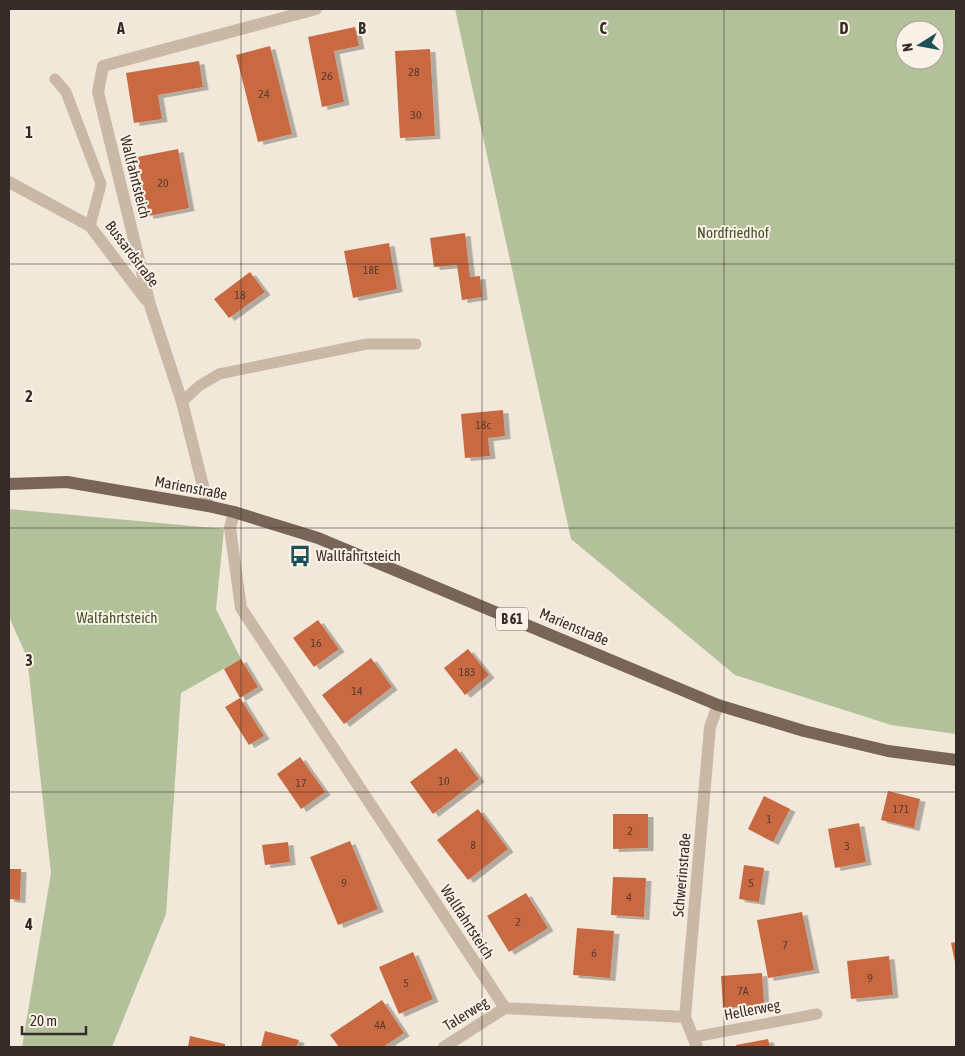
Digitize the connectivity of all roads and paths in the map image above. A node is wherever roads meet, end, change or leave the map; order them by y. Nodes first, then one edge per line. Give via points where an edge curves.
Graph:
1 (316, 9) edge
2 (55, 79) dead end
3 (9, 182) edge
4 (90, 226) junction
5 (150, 305) junction
6 (416, 344) dead end
7 (182, 402) junction
8 (9, 484) edge
9 (208, 506) junction
10 (234, 512) junction
11 (718, 705) junction
12 (956, 760) edge
13 (505, 1008) junction
14 (817, 1014) dead end
15 (685, 1018) junction
16 (695, 1042) edge
17 (444, 1047) edge

1 - 5 street, Wallfahrtsteich via 103,66 98,92
2 - 4 lane via 66,92 100,184
3 - 4 street, Bussardstraße
4 - 5 street, Bussardstraße
5 - 7 street, Wallfahrtsteich
6 - 7 lane via 368,344 219,374
7 - 9 street, Wallfahrtsteich
8 - 9 main road, Marienstraße / B 61 via 67,482
9 - 10 main road, Marienstraße / B 61
10 - 11 main road, Marienstraße / B 61 via 318,538
10 - 13 street, Wallfahrtsteich via 230,528 241,608
11 - 12 main road, Marienstraße / B 61 via 804,731 888,751
11 - 15 street, Schwerinstraße via 710,726
13 - 15 street
13 - 17 street, Talerweg
14 - 16 lane, Hellerweg
15 - 16 street

